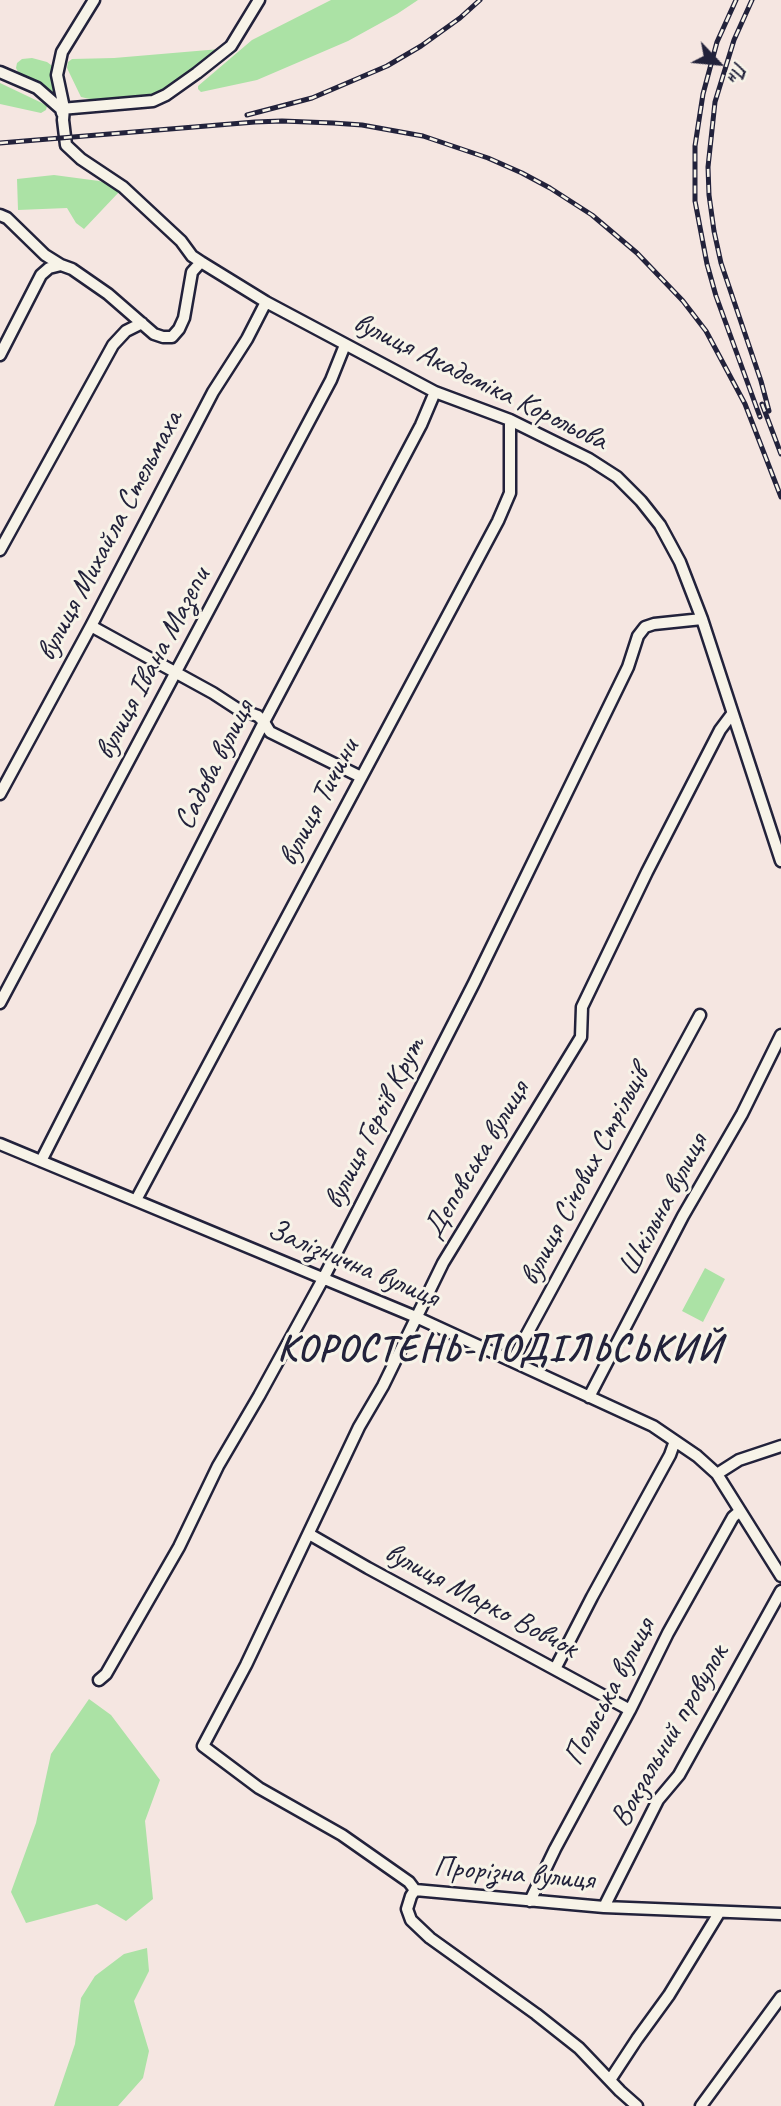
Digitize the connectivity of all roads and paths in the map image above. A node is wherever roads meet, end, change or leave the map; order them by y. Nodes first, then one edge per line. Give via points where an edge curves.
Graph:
1 (94, 0) edge
2 (259, 0) edge
3 (0, 72) edge
4 (63, 108) junction
5 (0, 215) edge
6 (201, 262) junction
7 (61, 265) junction
8 (266, 302) junction
9 (142, 323) junction
10 (345, 345) junction
11 (0, 355) edge
12 (435, 392) junction
13 (510, 420) junction
14 (0, 550) edge
15 (702, 620) junction
16 (91, 626) junction
17 (176, 673) junction
18 (733, 714) junction
19 (264, 722) junction
20 (361, 777) junction
21 (0, 794) edge
22 (781, 861) edge
23 (0, 1003) edge
24 (700, 1015) dead end
25 (781, 1035) edge
26 (0, 1144) edge
27 (41, 1161) junction
28 (136, 1199) junction
29 (323, 1279) junction
30 (416, 1317) junction
31 (513, 1360) junction
32 (589, 1397) junction
33 (675, 1441) junction
34 (781, 1446) edge
35 (717, 1474) junction
36 (740, 1511) junction
37 (309, 1534) junction
38 (781, 1576) edge
39 (781, 1591) edge
40 (555, 1669) junction
41 (99, 1681) dead end
42 (630, 1710) junction
43 (203, 1746) joint
44 (415, 1890) junction
45 (530, 1901) junction
46 (604, 1906) junction
47 (719, 1913) junction
48 (781, 1914) edge
49 (781, 1997) edge
50 (610, 2080) junction
51 (638, 2106) edge
52 (702, 2106) edge

1 - 4 street via 62,52 57,75
2 - 4 street via 231,46 166,95 153,101
3 - 4 street via 37,88
4 - 6 street, вулиця Академіка Корольова via 66,145 72,152 123,187
5 - 7 street
6 - 8 street, вулиця Академіка Корольова
6 - 9 street via 192,272 184,318 172,337 154,334
7 - 9 street via 108,294
7 - 11 street via 41,275
8 - 10 street, вулиця Академіка Корольова
8 - 16 street, вулиця Михайла Стельмаха via 213,392
9 - 14 street via 113,345
10 - 12 street, вулиця Академіка Корольова
10 - 17 street, вулиця Івана Мазепи via 331,380
12 - 13 street, вулиця Академіка Корольова
12 - 19 street, Садова вулиця
13 - 15 street, вулиця Академіка Корольова via 589,458 641,500 680,562
13 - 20 street, вулиця Тичини via 510,493
15 - 18 street, вулиця Академіка Корольова
15 - 29 street, вулиця Героїв Крут via 654,624 638,636 617,692
16 - 17 street
16 - 21 street, вулиця Михайла Стельмаха
17 - 19 street
17 - 23 street, вулиця Івана Мазепи
18 - 22 street, вулиця Академіка Корольова
18 - 30 street, Деповська вулиця via 714,742 582,1007 581,1037 443,1263
19 - 20 street via 270,733
19 - 27 street, Садова вулиця
20 - 28 street, вулиця Тичини
24 - 31 street, вулиця Січових Стрільців
25 - 32 street, Шкільна вулиця
26 - 27 street, Залізнична вулиця
27 - 28 street, Залізнична вулиця
28 - 29 street, Залізнична вулиця
29 - 30 street, Залізнична вулиця
29 - 41 street, вулиця Героїв Крут via 218,1466 179,1547
30 - 31 street, Залізнична вулиця
30 - 37 street, Деповська вулиця
31 - 32 street, Залізнична вулиця
32 - 33 street, Залізнична вулиця
33 - 35 street, Залізнична вулиця
33 - 40 street
34 - 35 street via 738,1460
35 - 36 street, Залізнична вулиця
36 - 38 street, Залізнична вулиця
36 - 42 street, Польська вулиця
37 - 40 street, вулиця Марко Вовчок
37 - 43 street, Деповська вулиця
39 - 46 street, Вокзальний провулок via 679,1775 658,1800
40 - 42 street, вулиця Марко Вовчок
42 - 45 street, Польська вулиця
43 - 44 street, Прорізна вулиця via 259,1788 342,1835
44 - 45 street, Прорізна вулиця
44 - 50 street via 407,1909 411,1920 568,2039
45 - 46 street, Прорізна вулиця
46 - 47 street, Прорізна вулиця
47 - 48 street, Прорізна вулиця
47 - 50 street
49 - 52 street
50 - 51 street

